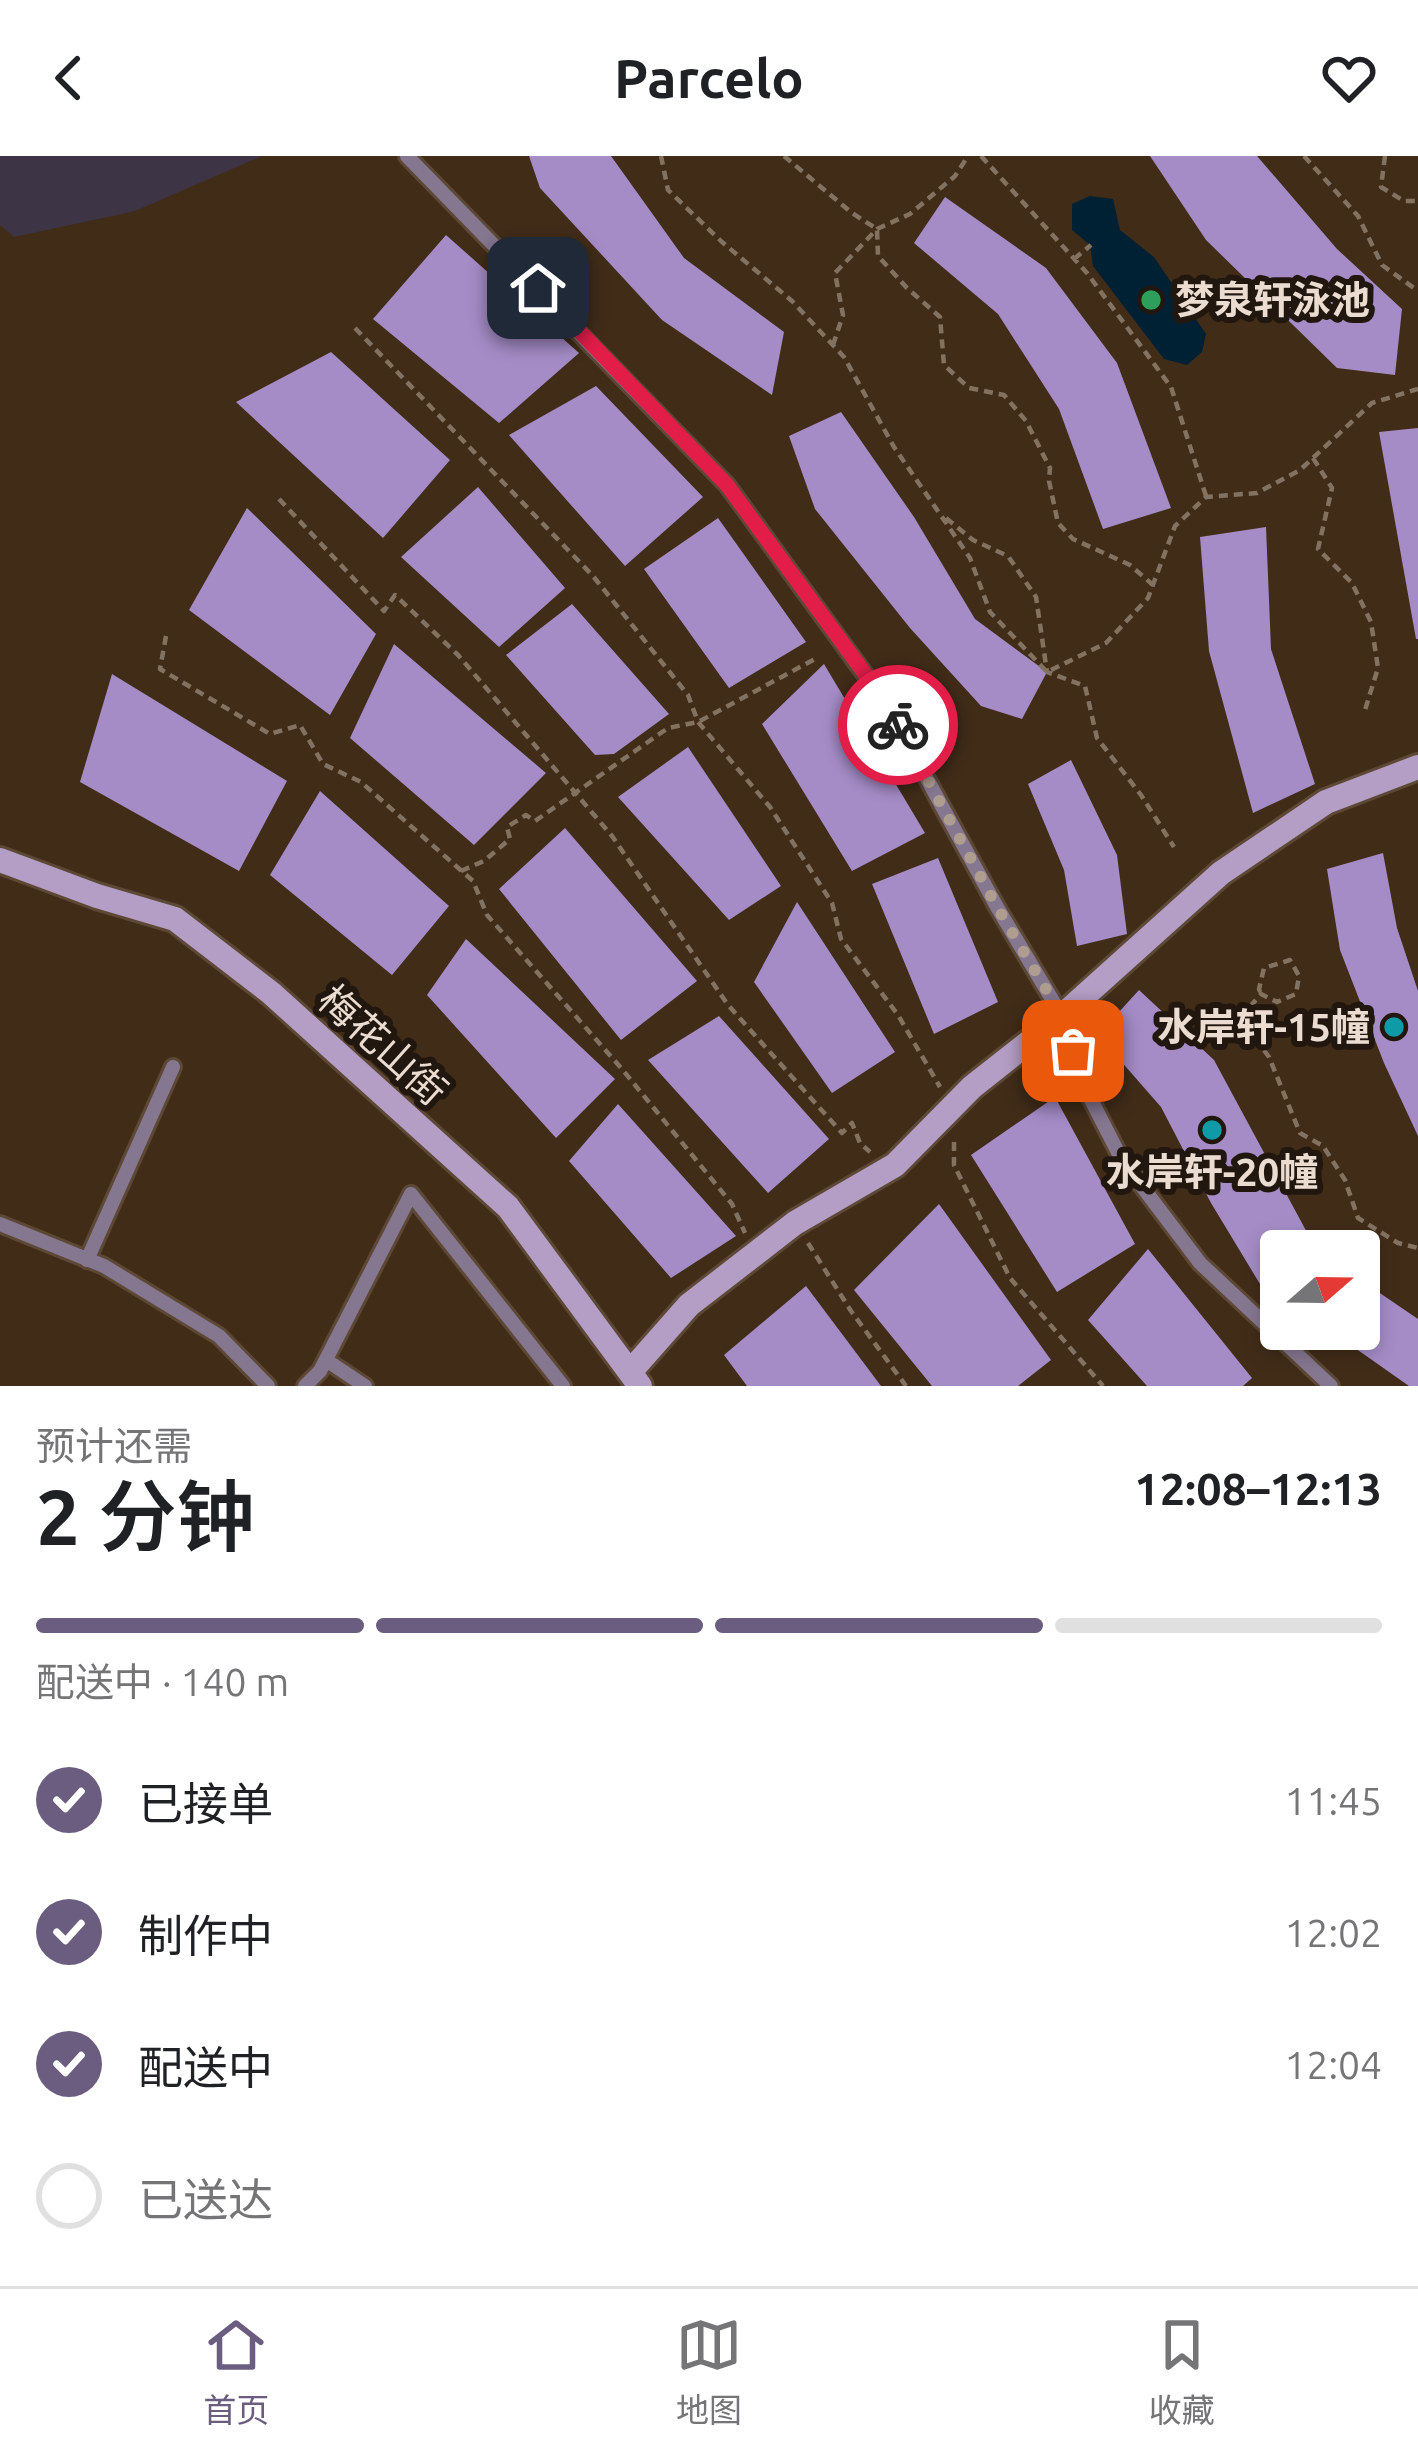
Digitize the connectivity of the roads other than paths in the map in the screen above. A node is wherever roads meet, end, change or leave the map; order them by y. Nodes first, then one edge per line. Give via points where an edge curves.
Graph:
1 (407, 156) edge
2 (1418, 767) edge
3 (0, 860) edge
4 (1062, 1016) junction
5 (173, 1067) dead end
6 (0, 1224) edge
7 (87, 1260) junction
8 (326, 1360) junction
9 (635, 1379) edge
10 (268, 1386) edge
11 (305, 1386) edge
12 (365, 1386) edge
13 (563, 1386) edge
14 (1330, 1386) edge

1 - 4 lane via 727,485 885,701
2 - 4 street via 1326,802 1221,873
3 - 9 street, 梅花山街 via 175,919 271,993 508,1207
4 - 9 street via 890,1167 795,1223 689,1305
4 - 14 lane via 1084,1086 1121,1160 1200,1263
5 - 7 lane
6 - 7 lane
7 - 10 lane via 219,1336
8 - 11 lane
8 - 12 lane
8 - 13 lane via 411,1194

